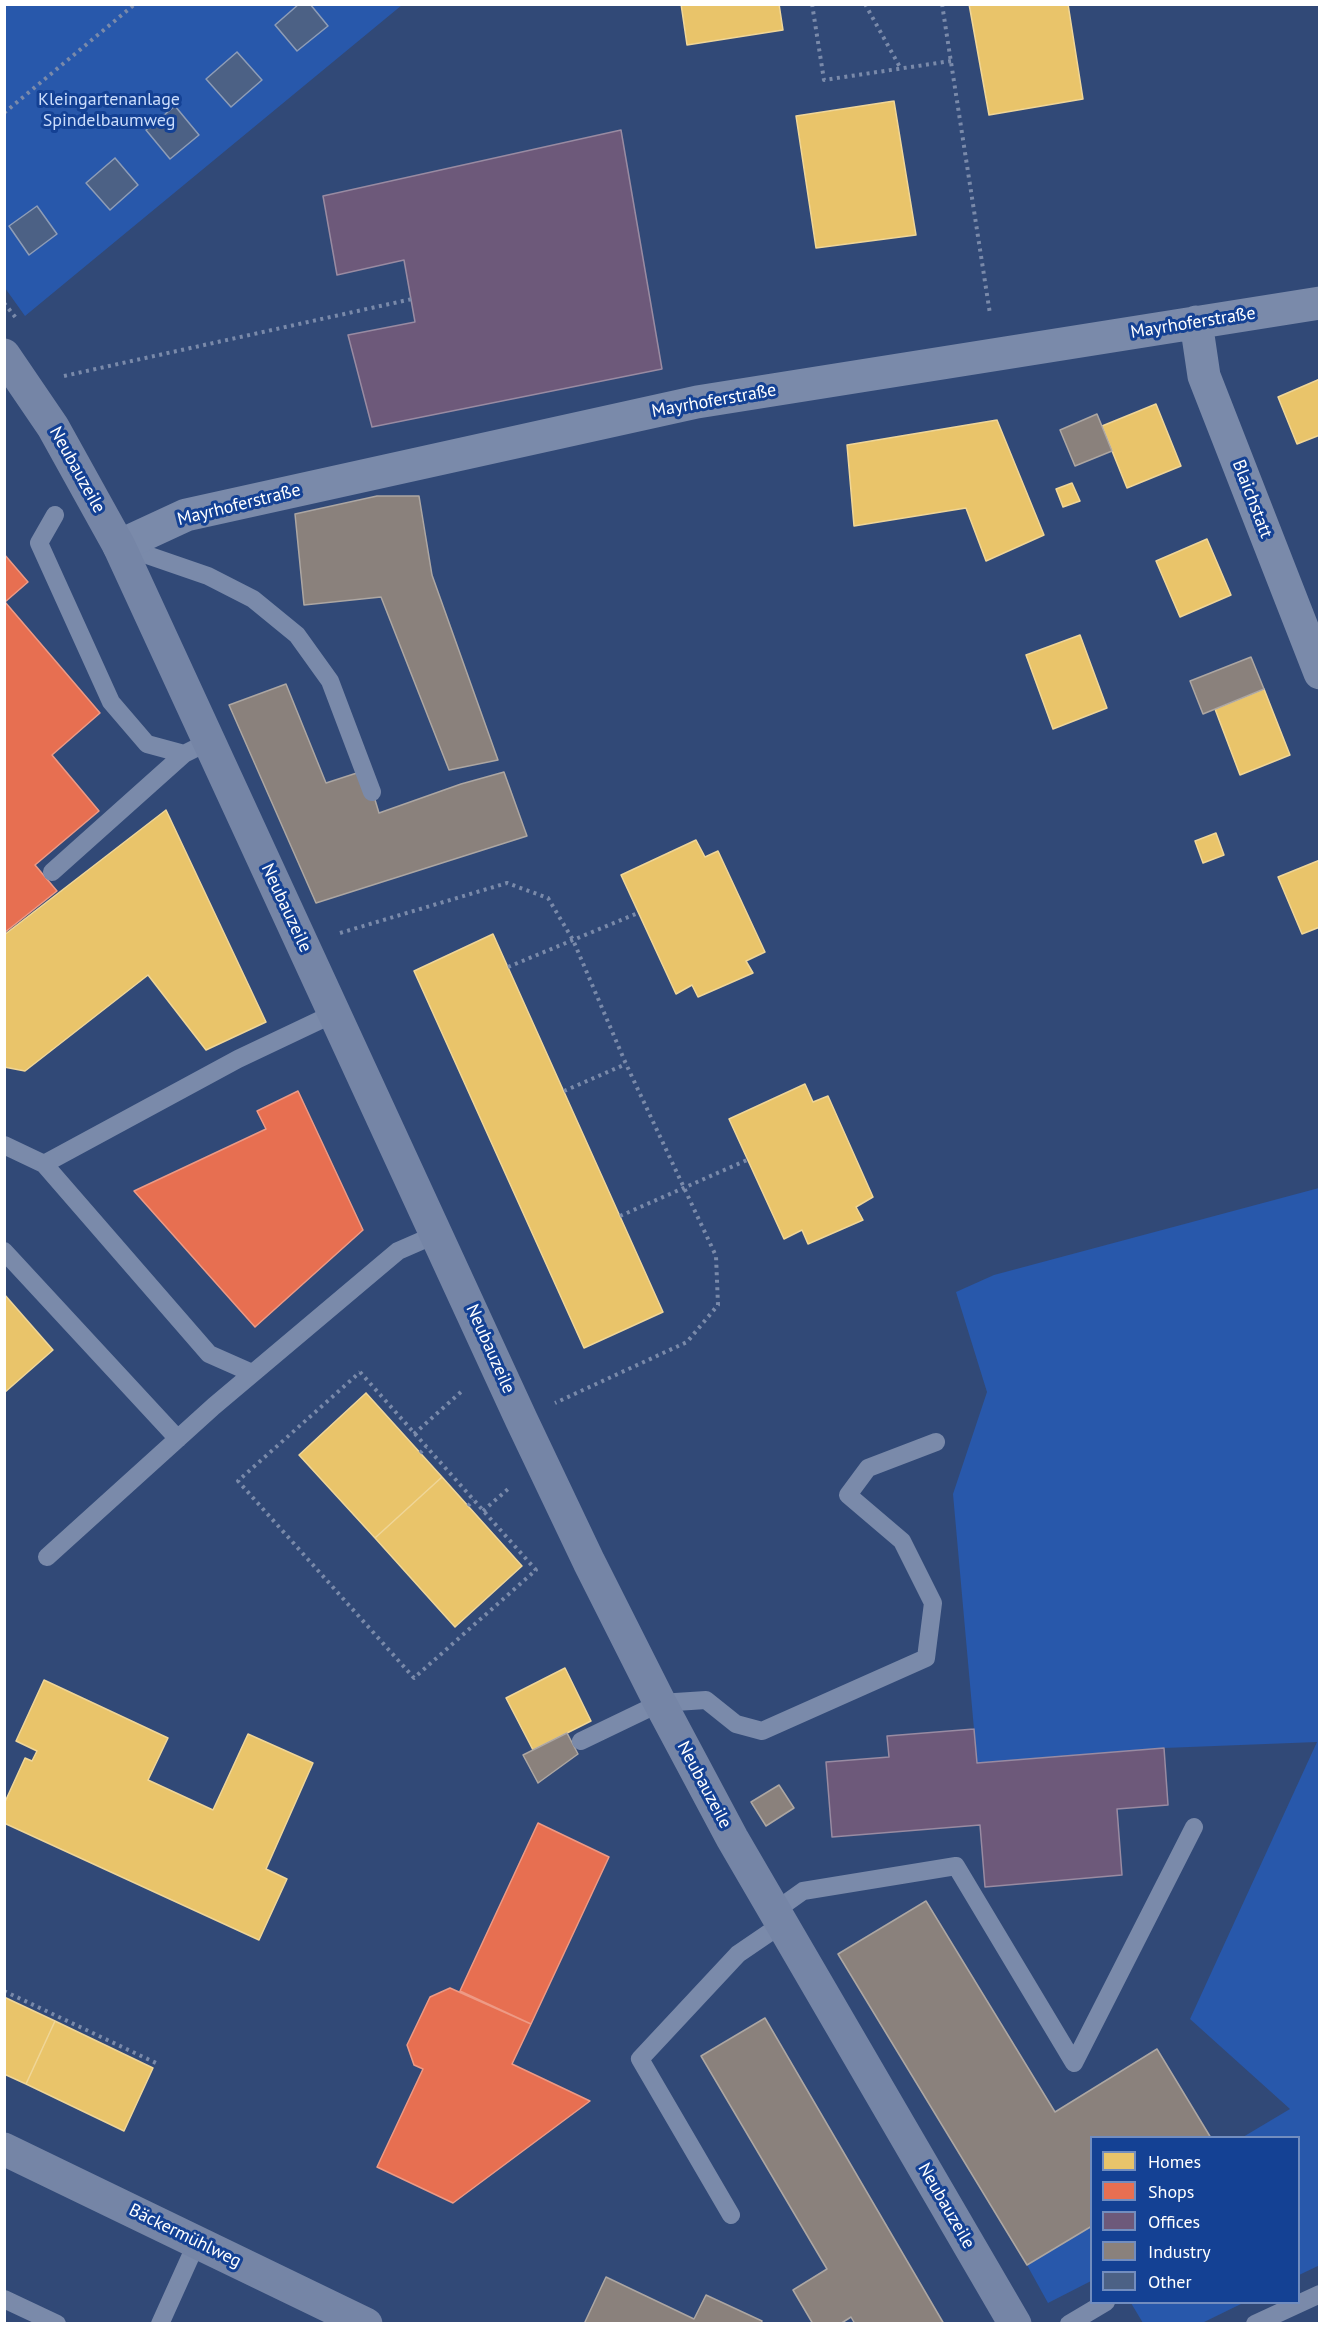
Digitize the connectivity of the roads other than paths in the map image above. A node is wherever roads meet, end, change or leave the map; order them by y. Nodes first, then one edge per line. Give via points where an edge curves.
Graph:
1 (1320, 303) edge
2 (1196, 322) junction
3 (4, 355) edge
4 (55, 515) dead end
5 (119, 546) junction
6 (1320, 673) edge
7 (197, 747) junction
8 (372, 792) dead end
9 (52, 872) dead end
10 (335, 1013) junction
11 (4, 1144) edge
12 (44, 1164) junction
13 (437, 1234) junction
14 (4, 1251) edge
15 (252, 1374) junction
16 (178, 1438) junction
17 (936, 1442) dead end
18 (47, 1557) dead end
19 (660, 1703) junction
20 (580, 1741) dead end
21 (1194, 1827) dead end
22 (779, 1918) junction
23 (4, 2149) edge
24 (731, 2215) dead end
25 (197, 2242) junction
26 (1320, 2294) edge
27 (4, 2299) edge
28 (1103, 2304) edge
29 (1284, 2316) edge
30 (57, 2324) edge
31 (160, 2324) edge
32 (366, 2324) edge
33 (1015, 2324) edge
34 (1069, 2324) edge
35 (1255, 2324) edge

1 - 2 street, Mayrhoferstraße
2 - 5 street, Mayrhoferstraße via 697,402 186,515
2 - 6 street, Blaichstatt via 1204,376
3 - 5 street, Neubauzeile via 53,427
4 - 7 lane via 39,543 111,702 147,744
5 - 7 street, Neubauzeile
5 - 8 lane via 208,576 253,599 297,635 330,681
7 - 9 lane
7 - 10 street, Neubauzeile via 303,944
10 - 12 lane via 238,1059
10 - 13 street, Neubauzeile
11 - 12 lane
12 - 15 lane via 209,1354
13 - 15 lane via 398,1251
13 - 19 street, Neubauzeile via 521,1419
14 - 16 lane
15 - 16 lane
16 - 18 lane
17 - 19 lane via 868,1468 848,1495 902,1541 933,1603 926,1658 762,1731 736,1725 706,1700
19 - 20 lane
19 - 22 street, Neubauzeile
21 - 22 lane via 1074,2063 956,1866 802,1891
22 - 24 lane via 738,1954 640,2059
22 - 33 street, Neubauzeile
23 - 25 street, Bäckermühlweg
25 - 31 lane
25 - 32 street, Bäckermühlweg
26 - 29 lane
27 - 30 lane
28 - 34 lane
29 - 35 lane

